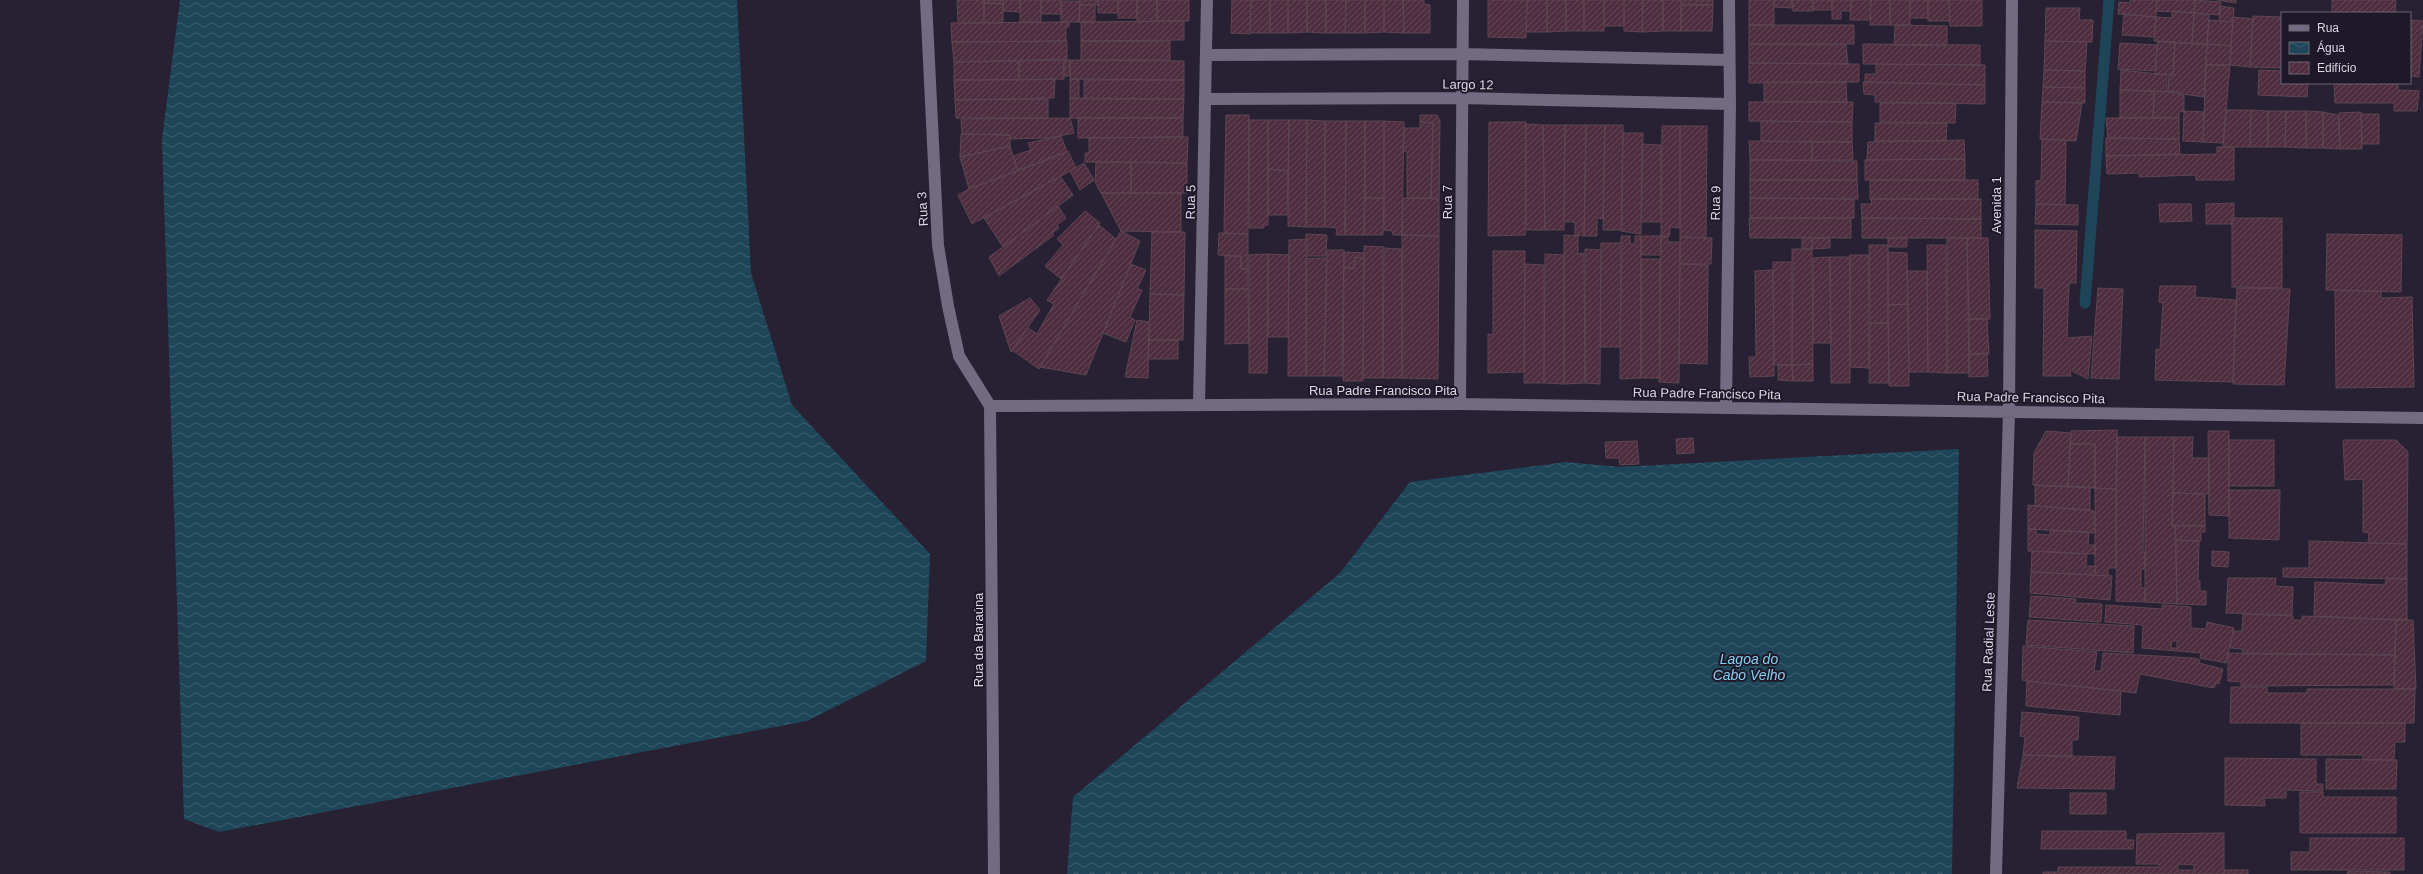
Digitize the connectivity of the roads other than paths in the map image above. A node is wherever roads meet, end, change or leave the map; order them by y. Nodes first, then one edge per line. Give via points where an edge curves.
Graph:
1 (926, 0) edge
2 (1207, 0) edge
3 (1463, 0) edge
4 (1729, 0) edge
5 (2012, 0) edge
6 (1462, 54) junction
7 (1207, 55) junction
8 (1728, 60) junction
9 (1461, 98) junction
10 (1206, 99) junction
11 (1730, 104) junction
12 (1460, 404) junction
13 (1199, 405) junction
14 (990, 406) junction
15 (1726, 407) junction
16 (2009, 411) junction
17 (2423, 418) edge
18 (994, 874) edge
19 (1996, 874) edge

1 - 14 street, Rua 3 via 938,245 946,299 959,356
2 - 7 street, Rua 5
3 - 6 street, Rua 7
4 - 8 street, Rua 9
5 - 16 street, Avenida 1
6 - 7 street
6 - 8 street
6 - 9 street, Rua 7
7 - 10 street, Rua 5
8 - 11 street, Rua 9
9 - 10 street, Largo 12
9 - 11 street, Largo 12
9 - 12 street, Rua 7
10 - 13 street, Rua 5
11 - 15 street, Rua 9
12 - 13 street, Rua Padre Francisco Pita
12 - 15 street, Rua Padre Francisco Pita
13 - 14 street, Rua Padre Francisco Pita
14 - 18 street, Rua da Baraúna
15 - 16 street, Rua Padre Francisco Pita
16 - 17 street, Rua Padre Francisco Pita
16 - 19 street, Rua Radial Leste

